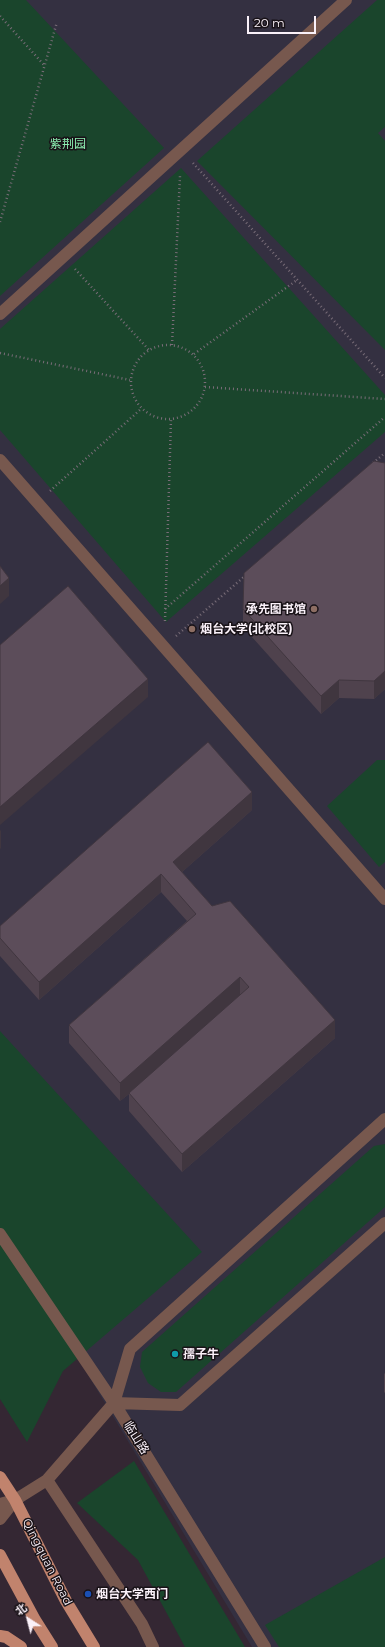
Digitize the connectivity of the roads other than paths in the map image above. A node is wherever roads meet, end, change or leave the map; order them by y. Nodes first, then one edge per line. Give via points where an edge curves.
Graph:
1 (346, 0) edge
2 (0, 314) edge
3 (0, 460) edge
4 (385, 898) edge
5 (384, 1120) edge
6 (385, 1223) edge
7 (0, 1234) edge
8 (114, 1403) junction
9 (0, 1477) edge
10 (47, 1480) junction
11 (15, 1500) junction
12 (0, 1504) edge
13 (0, 1519) edge
14 (0, 1555) edge
15 (0, 1636) edge
16 (21, 1647) edge
17 (52, 1647) edge
18 (94, 1647) edge
19 (153, 1647) edge
20 (265, 1647) edge

1 - 2 street
3 - 4 street
5 - 8 street via 130,1350
6 - 8 street via 180,1405
7 - 8 street, 临山路
8 - 10 street
8 - 20 street, 临山路
9 - 11 main road, Qingquan Road
10 - 11 street
10 - 19 street via 142,1624
11 - 12 street
11 - 13 street
11 - 18 main road, Qingquan Road via 66,1600
14 - 17 main road
15 - 16 main road

